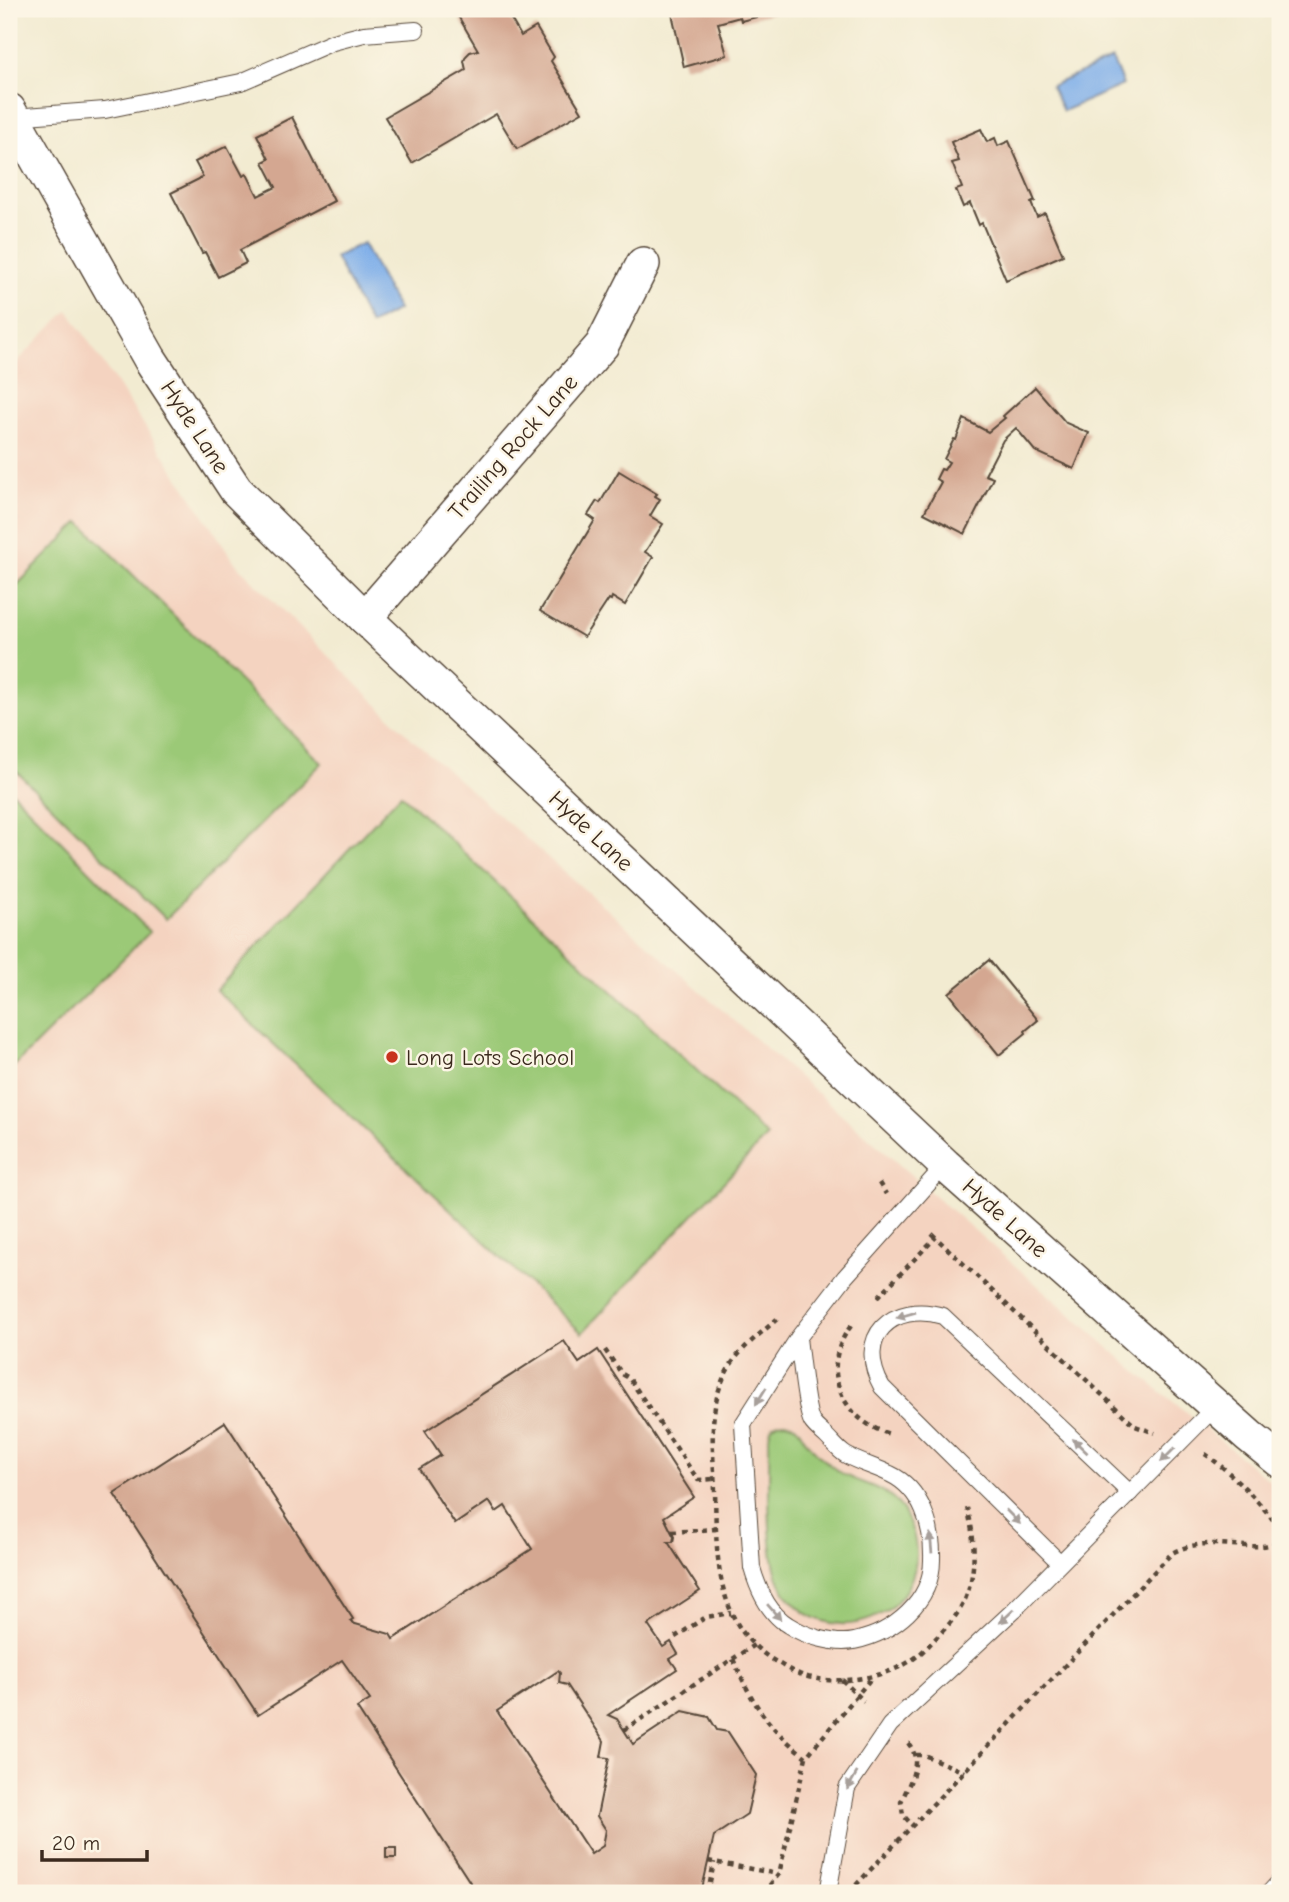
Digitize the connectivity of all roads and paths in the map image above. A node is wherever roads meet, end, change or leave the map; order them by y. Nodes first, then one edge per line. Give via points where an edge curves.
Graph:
1 (416, 30) dead end
2 (11, 114) edge
3 (643, 264) dead end
4 (365, 618) junction
5 (945, 1165) junction
6 (932, 1234) dead end
7 (798, 1338) junction
8 (605, 1350) dead end
9 (1216, 1406) junction
10 (1179, 1443) junction
11 (1280, 1461) edge
12 (714, 1479) dead end
13 (1130, 1493) junction
14 (716, 1529) dead end
15 (1280, 1531) edge
16 (672, 1532) dead end
17 (1280, 1541) edge
18 (1060, 1563) junction
19 (731, 1613) dead end
20 (675, 1637) dead end
21 (754, 1645) dead end
22 (732, 1658) junction
23 (874, 1676) dead end
24 (842, 1680) dead end
25 (858, 1694) junction
26 (864, 1701) dead end
27 (624, 1730) dead end
28 (903, 1737) dead end
29 (916, 1755) junction
30 (806, 1757) junction
31 (964, 1772) junction
32 (913, 1826) junction
33 (779, 1874) junction
34 (1280, 1881) edge
35 (852, 1889) dead end
36 (708, 1893) edge
37 (763, 1893) edge
38 (828, 1893) edge
39 (1269, 1893) edge

1 - 2 lane via 333,42 241,82 105,110
2 - 4 street, Hyde Lane via 150,359 236,490
3 - 4 street, Trailing Rock Lane via 602,345
4 - 5 street, Hyde Lane
5 - 7 lane via 845,1277
5 - 9 street, Hyde Lane
6 - 10 path via 1135,1426
7 -> 7 lane via 743,1424 752,1568 767,1603 786,1625 831,1641 852,1642 897,1623 915,1607 927,1587 933,1562 931,1533 924,1510 910,1489 893,1475 844,1454 811,1421
8 - 12 path via 698,1480
9 - 10 lane
9 - 11 street, Hyde Lane
10 -> 13 lane
10 - 15 path via 1211,1459 1259,1504
13 - 18 lane
13 -> 18 lane via 943,1315 908,1312 881,1329 872,1363 881,1387
14 - 16 path
17 - 31 path via 1263,1546 1196,1544 1172,1553
18 -> 38 lane via 890,1725 847,1788
19 - 20 path via 706,1617
21 - 22 path
22 - 27 path
22 - 30 path via 761,1714
23 - 25 path
24 - 25 path
25 - 26 path
25 - 30 path
28 - 29 path
29 - 31 path
29 - 32 path via 901,1802 903,1815
30 - 33 path
31 - 32 path
32 - 35 path
33 - 36 path via 711,1861
33 - 37 path
34 - 39 lane

